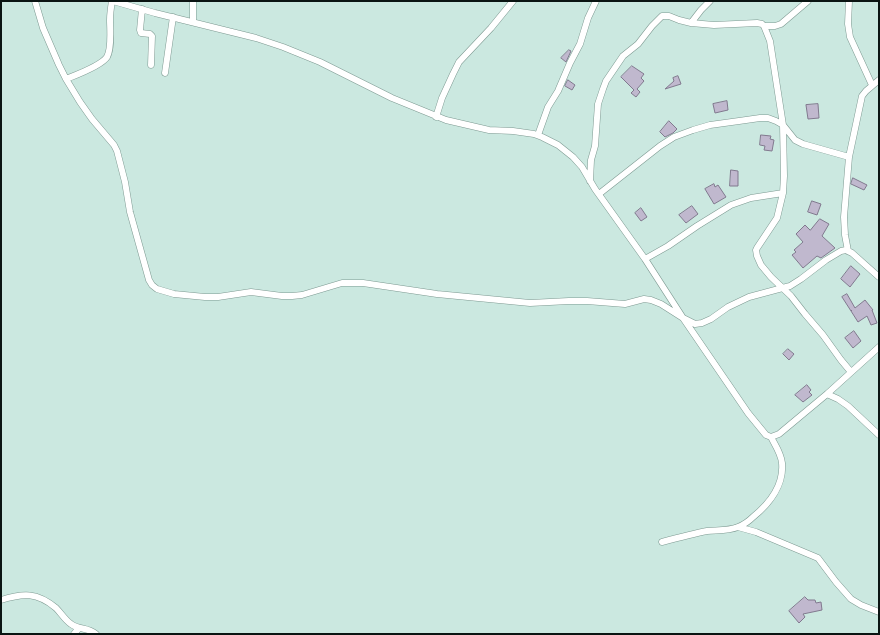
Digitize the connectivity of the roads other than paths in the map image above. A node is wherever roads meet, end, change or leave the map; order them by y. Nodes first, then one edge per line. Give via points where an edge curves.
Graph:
1 (36, 1) edge
2 (112, 1) edge
3 (193, 1) edge
4 (513, 1) edge
5 (596, 1) edge
6 (710, 1) edge
7 (808, 1) edge
8 (849, 1) edge
9 (142, 10) junction
10 (173, 17) junction
11 (193, 22) junction
12 (691, 23) junction
13 (764, 26) junction
14 (151, 65) dead end
15 (165, 73) dead end
16 (66, 79) junction
17 (879, 80) edge
18 (872, 85) junction
19 (436, 117) junction
20 (783, 125) junction
21 (538, 135) junction
22 (848, 157) junction
23 (590, 181) junction
24 (783, 192) junction
25 (599, 194) junction
26 (848, 251) junction
27 (645, 259) junction
28 (879, 277) edge
29 (784, 288) junction
30 (683, 318) junction
31 (879, 347) edge
32 (851, 372) junction
33 (827, 394) junction
34 (879, 435) edge
35 (771, 437) junction
36 (738, 527) junction
37 (662, 542) dead end
38 (1, 600) edge
39 (879, 612) edge
40 (79, 628) junction
41 (74, 634) edge
42 (96, 634) edge

1 - 16 street via 48,43
2 - 9 street
2 - 16 street via 107,56 96,65
3 - 11 street
4 - 19 street via 459,62
5 - 21 street via 580,44 548,107
6 - 12 street
7 - 13 street via 781,24
8 - 18 street via 850,37
9 - 10 street
9 - 14 street via 140,30 152,36
10 - 11 street
10 - 15 street
11 - 19 street via 252,36 283,47
12 - 13 street via 757,23
12 - 23 street via 670,16 659,18 638,44 623,56 606,81 598,104
13 - 20 street via 770,41
16 - 30 street via 92,120 117,151 130,212 149,280 157,289 174,294 205,297 251,292 292,296 342,283 363,283 437,294 530,303 581,301 625,304 644,299 661,304
17 - 18 street
18 - 22 street via 862,96
19 - 21 street via 489,130
20 - 22 street via 795,140 803,144
20 - 24 street
20 - 25 street via 768,118 760,118 693,130 660,146
21 - 23 street via 558,145 573,157
22 - 26 street via 844,217
23 - 25 street
24 - 27 street via 731,205
24 - 29 street via 777,218 756,252 761,265
25 - 27 street
26 - 28 street
26 - 29 street via 838,252
27 - 30 street
29 - 30 street via 749,297 702,323 695,324
29 - 32 street
30 - 35 street via 748,413 766,435
31 - 32 street
32 - 33 street
33 - 34 street via 848,406
33 - 35 street via 781,433
35 - 36 street via 781,457 782,474 773,497 766,506
36 - 37 street via 692,534
36 - 39 street via 818,558 851,599
38 - 40 street via 27,594 41,598 74,627
40 - 41 street
40 - 42 street

